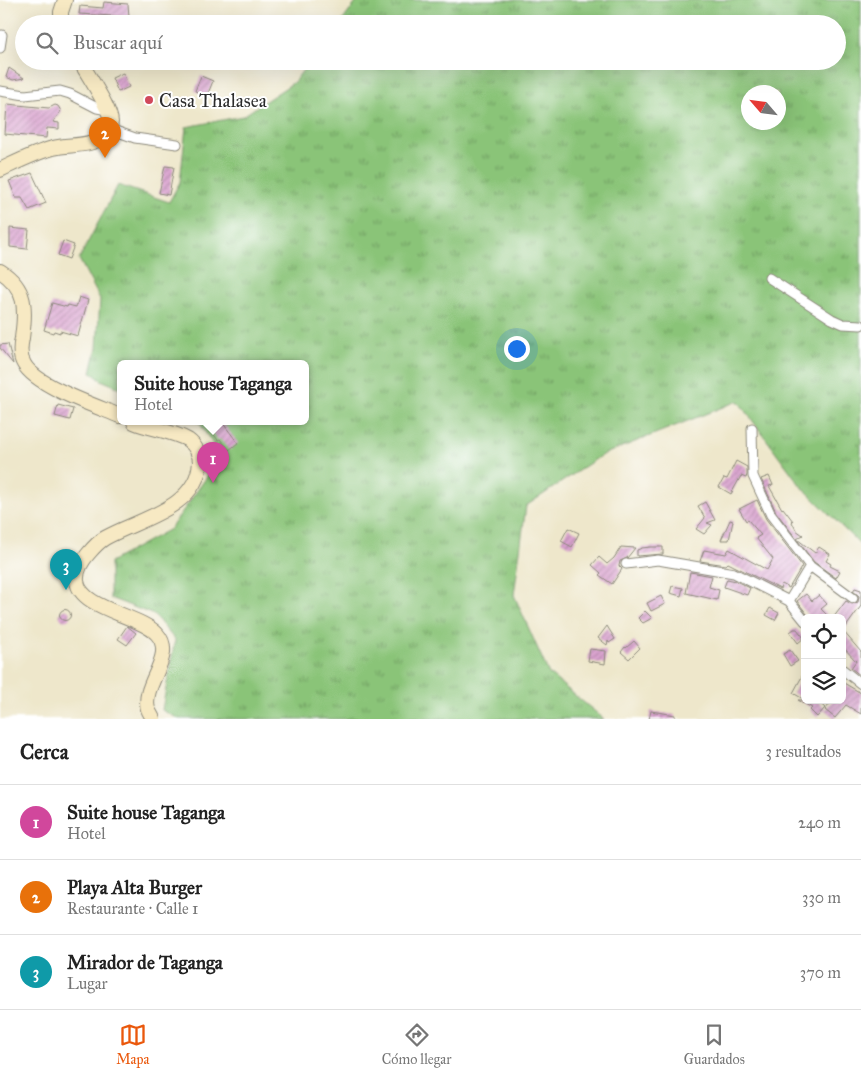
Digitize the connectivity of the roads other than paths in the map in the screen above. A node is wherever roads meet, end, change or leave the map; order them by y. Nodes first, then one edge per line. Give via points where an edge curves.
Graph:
1 (66, 0) edge
2 (61, 15) edge
3 (2, 35) dead end
4 (0, 48) edge
5 (85, 70) edge
6 (0, 91) edge
7 (108, 110) junction
8 (110, 129) junction
9 (177, 144) dead end
10 (0, 170) edge
11 (0, 271) edge
12 (769, 278) dead end
13 (861, 325) edge
14 (117, 415) edge
15 (143, 425) edge
16 (752, 428) dead end
17 (626, 564) dead end
18 (810, 566) junction
19 (853, 598) dead end
20 (789, 601) junction
21 (801, 616) edge
22 (846, 671) edge
23 (861, 684) edge
24 (153, 719) edge

1 - 2 street
3 - 4 street
5 - 7 street
6 - 7 street via 25,95 60,91
7 - 8 street
8 - 9 street via 135,138
8 - 10 street via 91,142 53,148
11 - 14 street via 17,284 25,304 20,350 24,364 36,377 52,386
12 - 13 street via 832,319 843,324
15 - 24 street via 189,441 196,448 200,460 199,473 183,498 103,539 81,562 77,580 81,591 92,601 141,624 156,633 163,643 162,656 148,696 148,708
16 - 18 street via 753,476 770,515
17 - 20 street via 658,560 734,573
18 - 19 street
18 - 20 street
20 - 21 street
22 - 23 street

